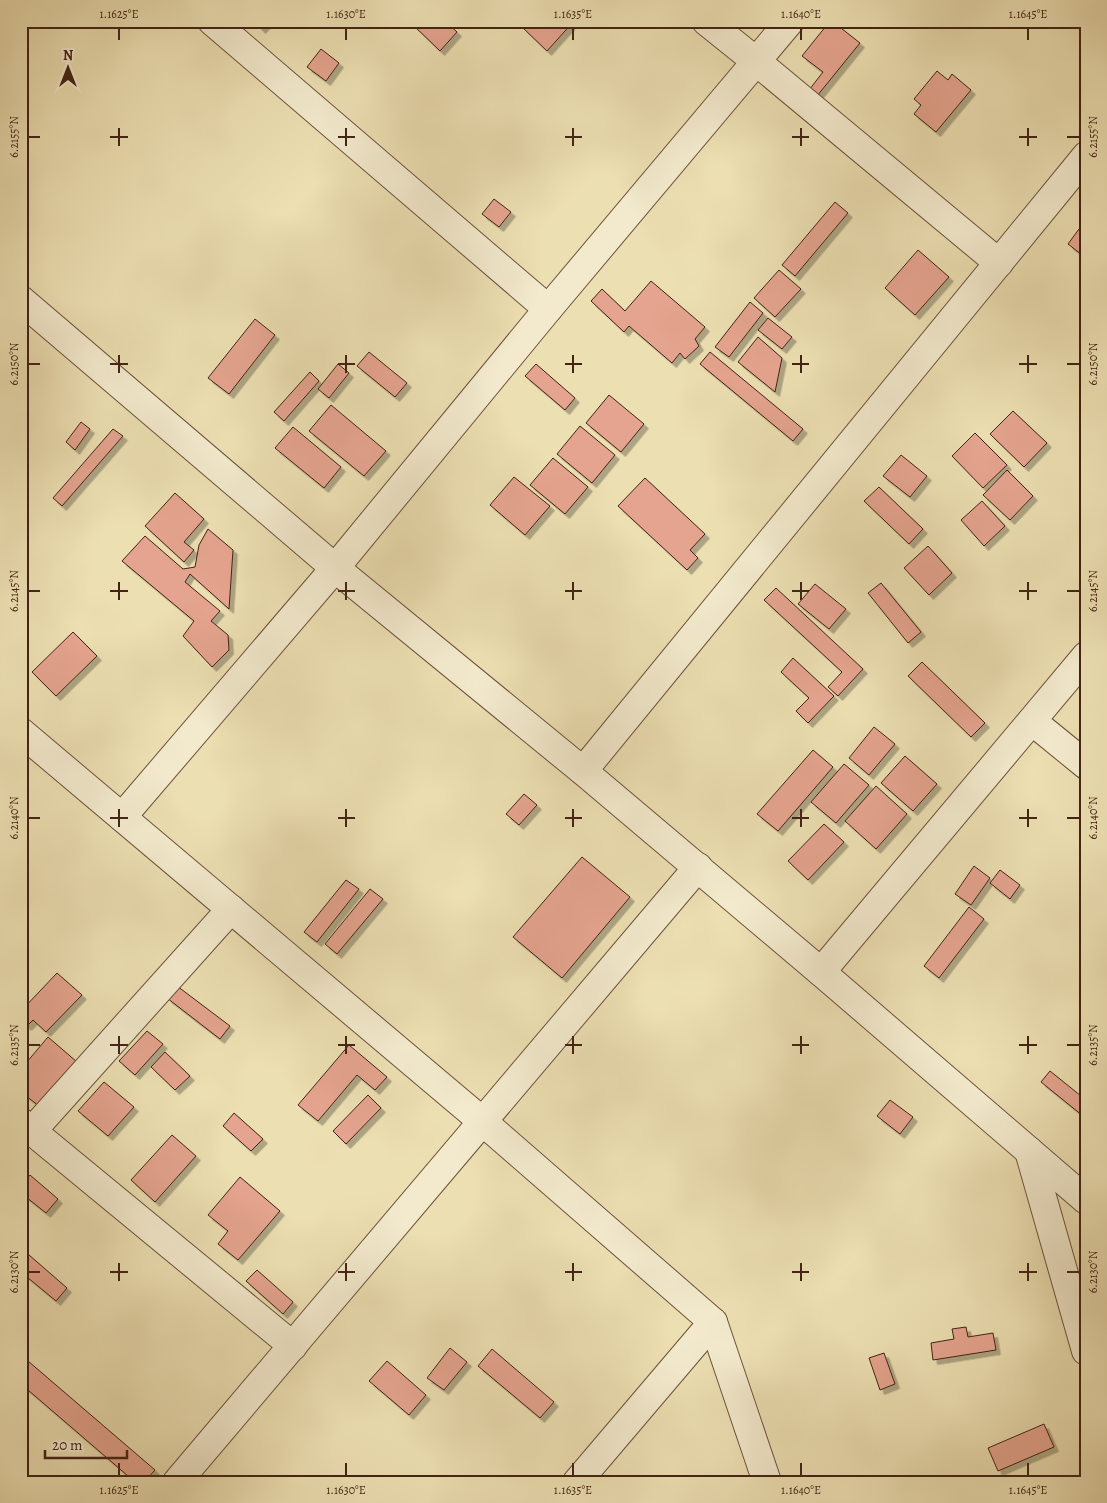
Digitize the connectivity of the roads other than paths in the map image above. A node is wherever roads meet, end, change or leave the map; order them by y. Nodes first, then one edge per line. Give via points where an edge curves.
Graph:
1 (212, 21) edge
2 (706, 21) edge
3 (790, 21) edge
4 (757, 62) junction
5 (1086, 156) edge
6 (999, 262) junction
7 (21, 300) edge
8 (548, 309) junction
9 (335, 568) junction
10 (1086, 656) edge
11 (1032, 721) junction
12 (21, 732) edge
13 (1086, 765) edge
14 (582, 770) junction
15 (122, 817) junction
16 (698, 867) junction
17 (231, 909) junction
18 (822, 972) junction
19 (482, 1122) junction
20 (27, 1127) edge
21 (1029, 1151) junction
22 (1086, 1200) edge
23 (713, 1322) junction
24 (293, 1346) junction
25 (1086, 1351) edge
26 (176, 1482) edge
27 (578, 1482) edge
28 (767, 1482) edge

1 - 8 street
2 - 4 street
3 - 4 street
4 - 6 street
4 - 8 street
5 - 6 street
6 - 14 street
7 - 9 street
8 - 9 street
9 - 14 street
9 - 15 street
10 - 11 street
11 - 13 street
11 - 18 street
12 - 15 street
14 - 16 street
15 - 17 street
16 - 18 street
16 - 19 street
17 - 19 street
17 - 20 street
18 - 21 street
19 - 23 street
19 - 24 street
20 - 24 street
21 - 22 street
21 - 25 street
23 - 27 street
23 - 28 street
24 - 26 street

